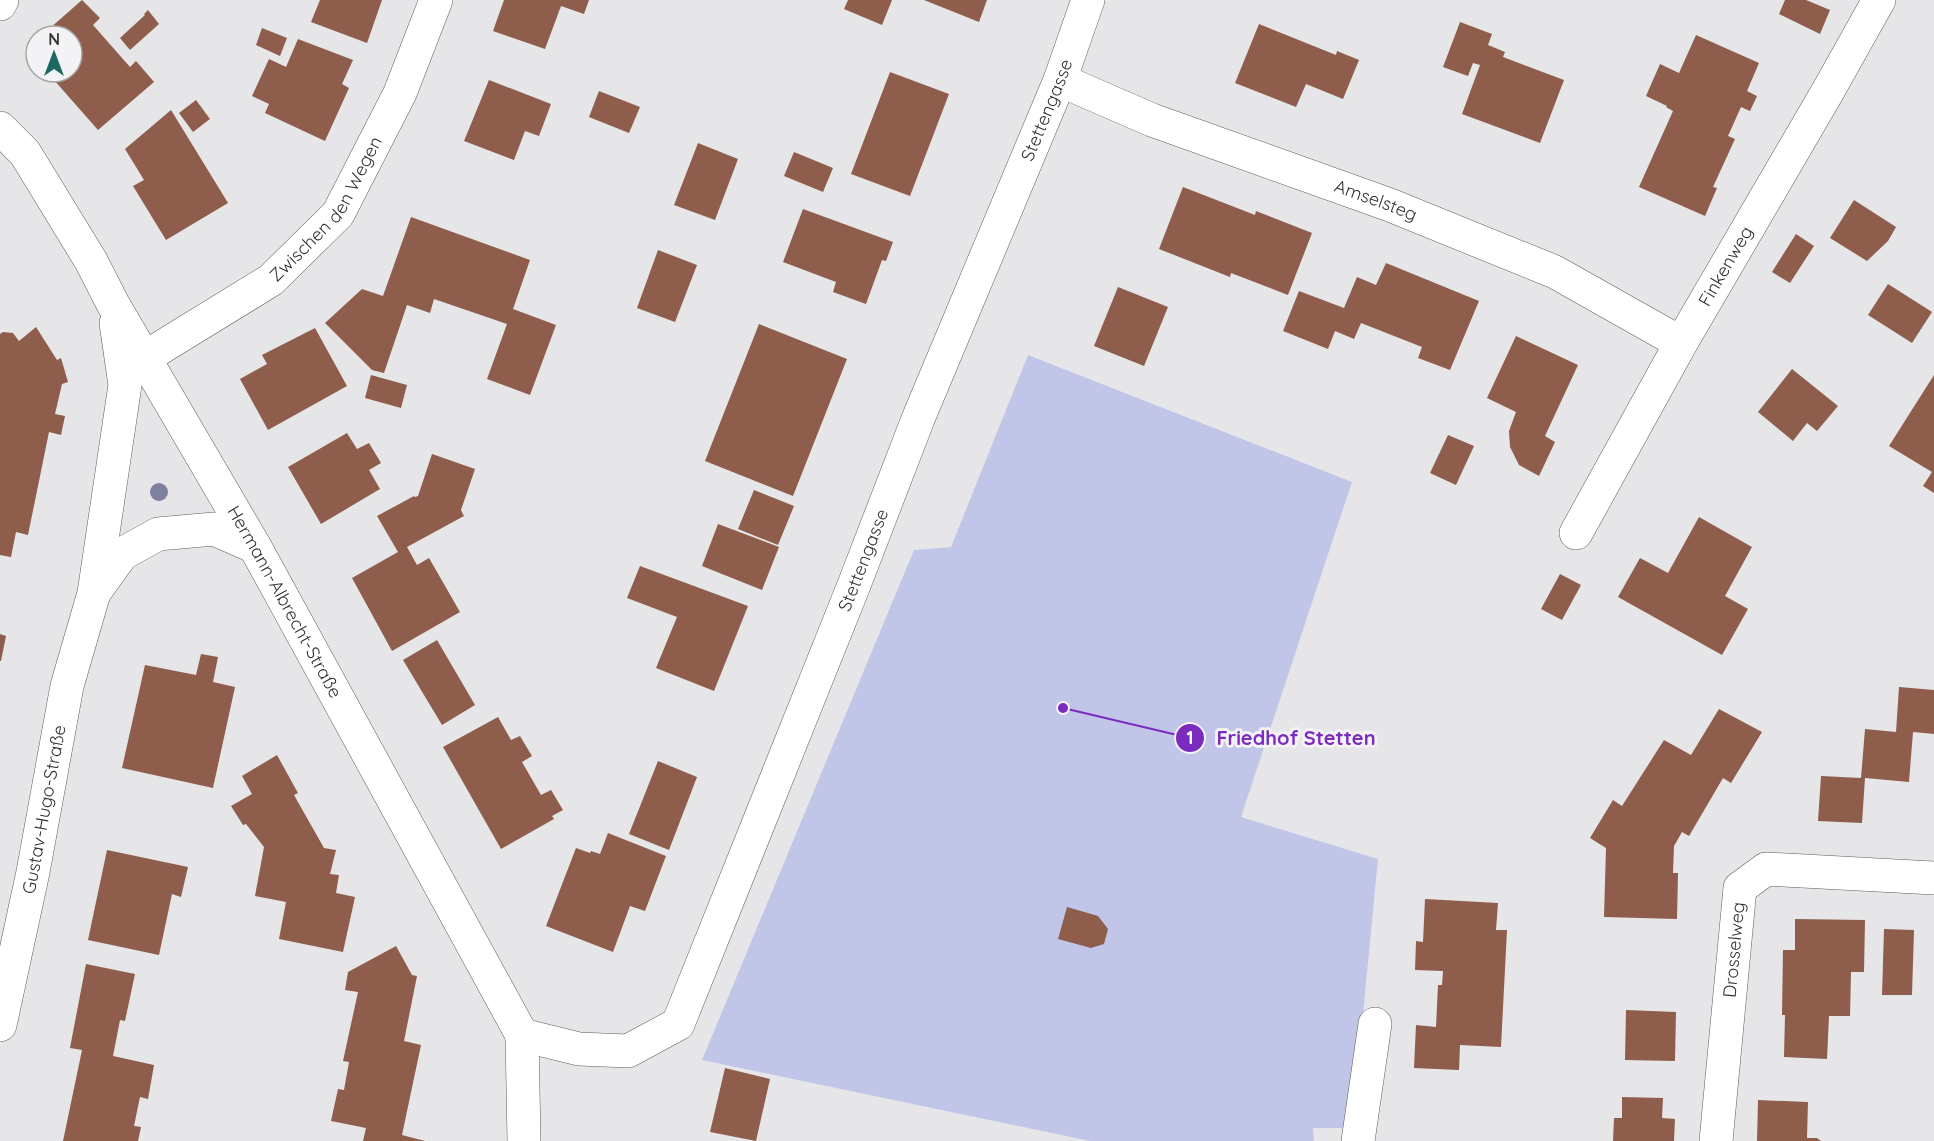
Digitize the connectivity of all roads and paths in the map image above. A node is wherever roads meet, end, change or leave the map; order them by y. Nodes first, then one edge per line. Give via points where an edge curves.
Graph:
1 (436, 0) edge
2 (1088, 0) edge
3 (1879, 0) edge
4 (1060, 80) junction
5 (0, 128) edge
6 (113, 304) junction
7 (1681, 343) junction
8 (144, 358) junction
9 (1576, 533) dead end
10 (255, 547) junction
11 (94, 593) junction
12 (1934, 878) edge
13 (0, 1024) edge
14 (1375, 1024) dead end
15 (522, 1035) junction
16 (524, 1141) edge
17 (1358, 1141) edge
18 (1716, 1141) edge

1 - 8 street, Zwischen den Wegen via 400,93 338,214 271,280
2 - 4 street, Stettengasse
3 - 7 street, Finkenweg
4 - 7 street, Amselsteg via 1152,120 1390,205 1555,272
4 - 15 street, Stettengasse via 918,420 678,1024 628,1051 579,1049
5 - 6 street, Hermann-Albrecht-Straße via 25,153
6 - 8 street, Hermann-Albrecht-Straße
6 - 11 street, Gustav-Hugo-Straße via 126,385
7 - 9 street, Finkenweg
8 - 10 street, Hermann-Albrecht-Straße
10 - 11 street, Gustav-Hugo-Straße via 214,529 158,534 122,554
10 - 15 street, Hermann-Albrecht-Straße
11 - 13 street, Gustav-Hugo-Straße via 68,686
12 - 18 street, Drosselweg via 1766,869 1740,888
14 - 17 street
15 - 16 street

